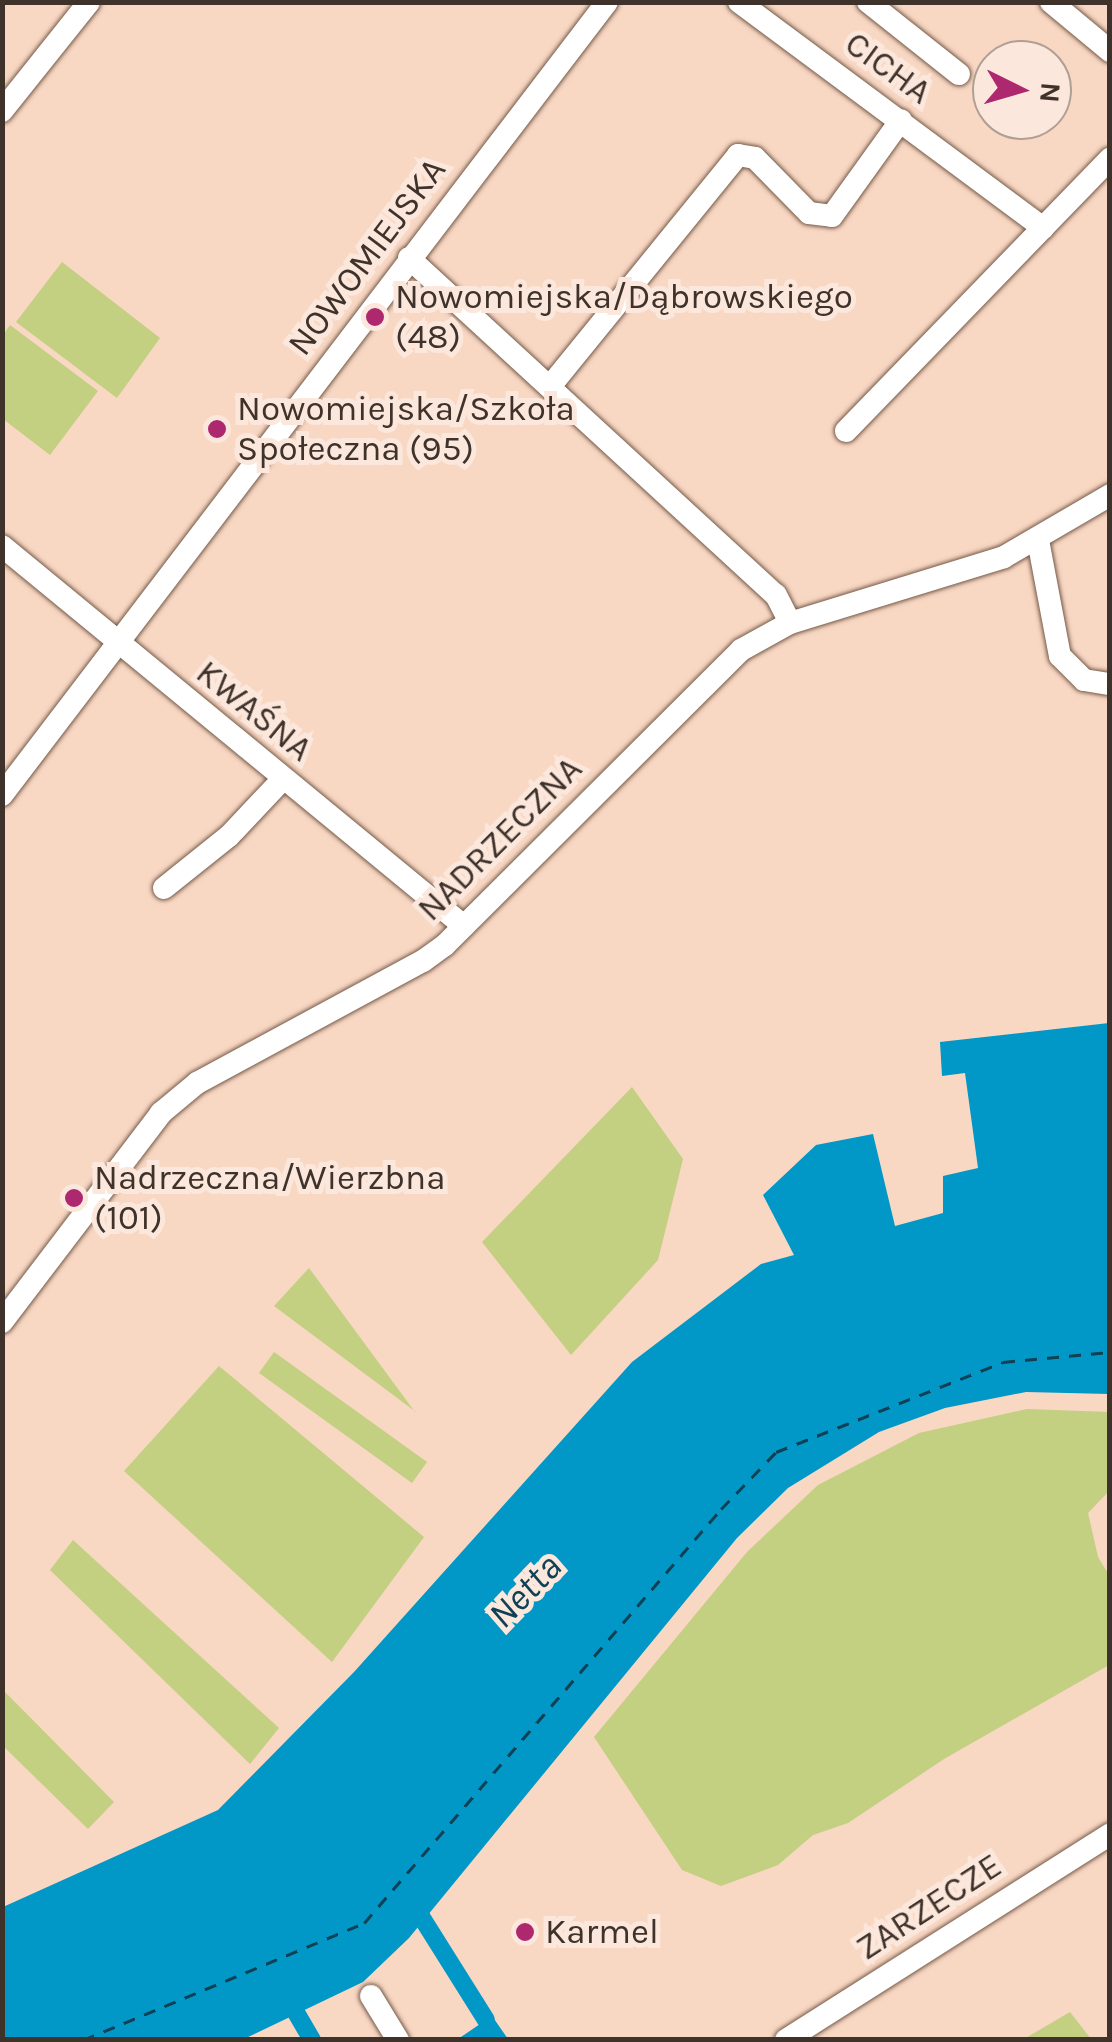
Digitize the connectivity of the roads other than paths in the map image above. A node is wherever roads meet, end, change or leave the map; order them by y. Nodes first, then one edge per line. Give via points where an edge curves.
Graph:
1 (89, 2) edge
2 (607, 2) edge
3 (738, 2) edge
4 (868, 2) edge
5 (1051, 2) edge
6 (1110, 51) edge
7 (959, 74) dead end
8 (2, 111) edge
9 (901, 120) junction
10 (1110, 159) edge
11 (1043, 228) junction
12 (409, 258) junction
13 (552, 384) junction
14 (846, 432) dead end
15 (1110, 494) edge
16 (1038, 540) junction
17 (2, 546) edge
18 (790, 623) junction
19 (116, 642) junction
20 (1110, 684) edge
21 (282, 780) junction
22 (2, 794) edge
23 (164, 888) dead end
24 (464, 926) junction
25 (2, 1322) edge
26 (1110, 1834) edge
27 (372, 1996) dead end
28 (816, 2032) edge
29 (398, 2040) edge
30 (786, 2040) edge

1 - 8 street
2 - 12 street, NOWOMIEJSKA
3 - 9 street, CICHA
4 - 7 street
5 - 6 street
9 - 11 street, CICHA
9 - 13 street via 832,216 809,213 755,158 738,156
10 - 11 street
11 - 14 street
12 - 13 street
12 - 19 street, NOWOMIEJSKA
13 - 18 street via 776,595
15 - 16 street, NADRZECZNA
16 - 18 street, NADRZECZNA via 1004,557
16 - 20 street via 1060,656 1084,680
17 - 19 street, KWAŚNA
18 - 24 street, NADRZECZNA via 741,650
19 - 21 street, KWAŚNA
19 - 22 street, NOWOMIEJSKA
21 - 23 street via 229,836
21 - 24 street, KWAŚNA
24 - 25 street, NADRZECZNA via 424,961 197,1084 161,1113
26 - 28 street, ZARZECZE
27 - 29 street
28 - 30 street, ZARZECZE

